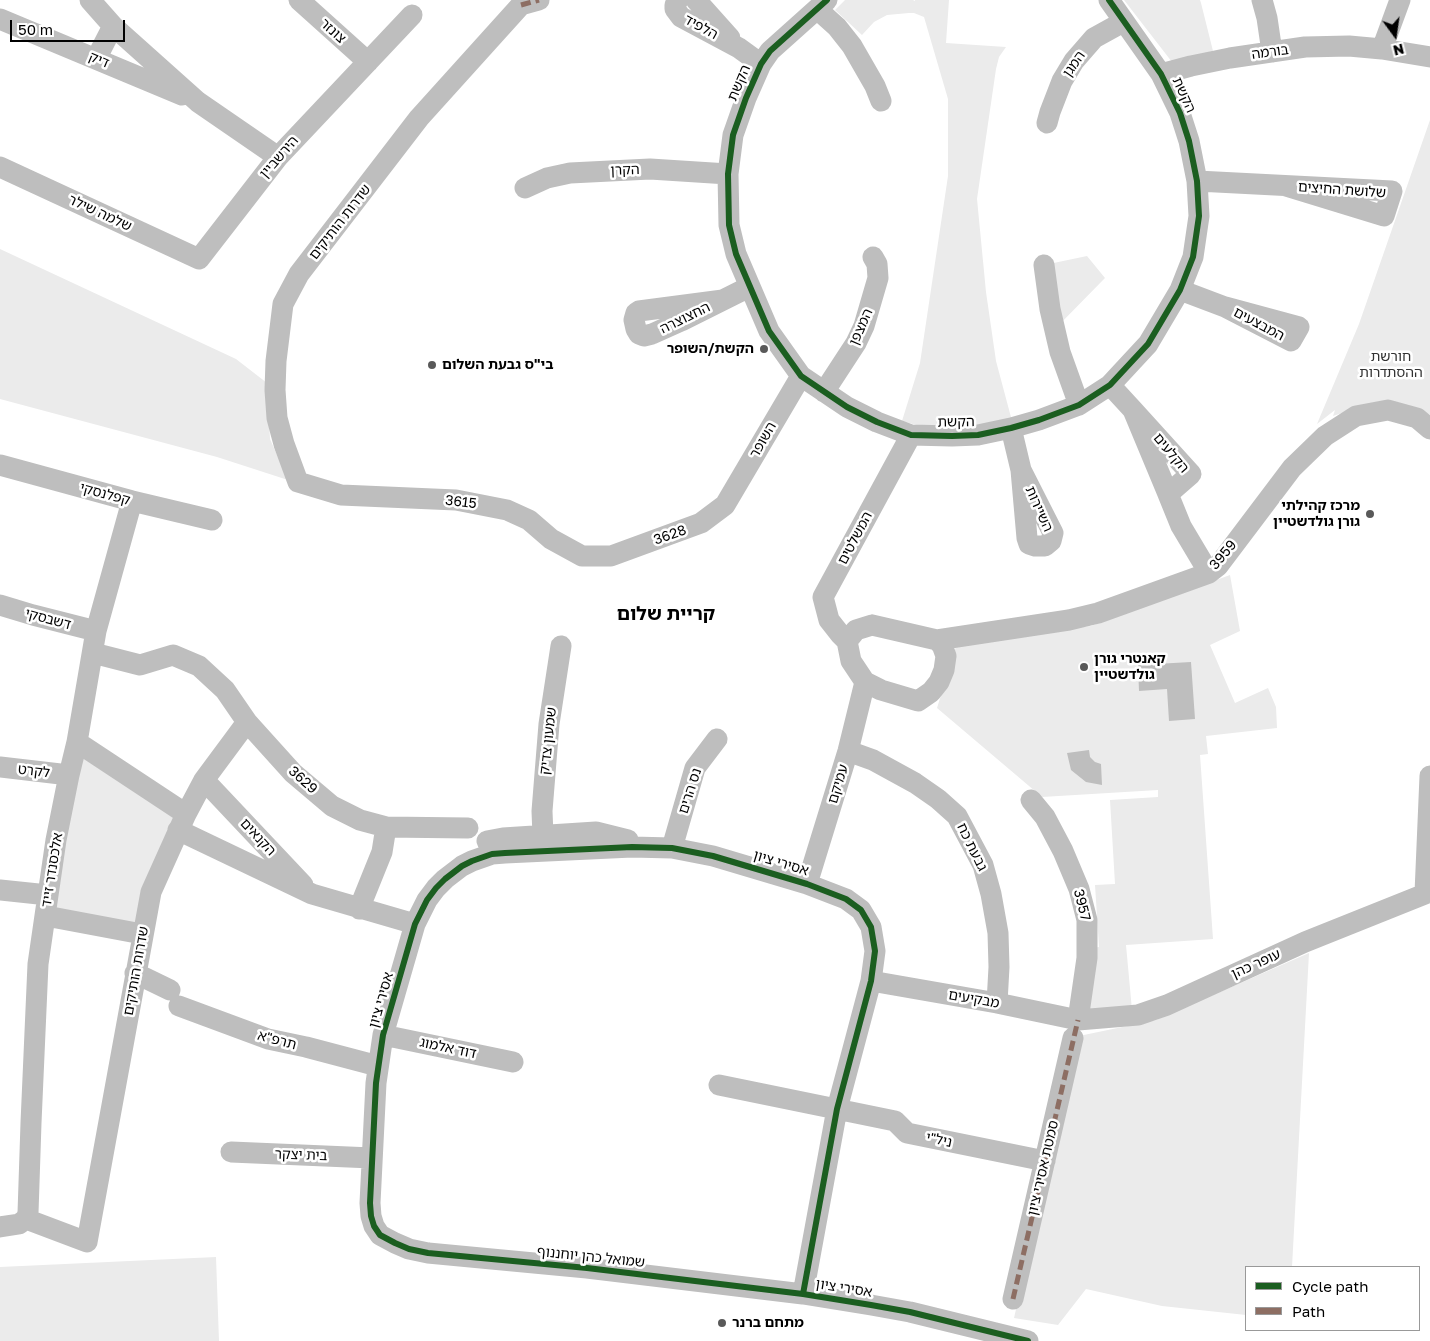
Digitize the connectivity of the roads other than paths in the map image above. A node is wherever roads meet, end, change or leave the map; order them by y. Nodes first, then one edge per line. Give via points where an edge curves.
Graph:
1 (90, 0) edge
2 (299, 0) edge
3 (678, 0) edge
4 (696, 0) edge
5 (1109, 0) edge
6 (1262, 0) edge
7 (1400, 0) edge
8 (530, 2) edge
9 (822, 5) edge
10 (412, 15) dead end
11 (0, 20) edge
12 (1123, 22) junction
13 (113, 26) junction
14 (739, 48) junction
15 (1382, 49) junction
16 (1272, 52) junction
17 (1430, 57) edge
18 (96, 59) junction
19 (368, 62) junction
20 (761, 64) junction
21 (1161, 74) junction
22 (881, 101) dead end
23 (198, 102) junction
24 (1047, 123) dead end
25 (278, 157) junction
26 (0, 167) edge
27 (728, 174) junction
28 (1197, 181) junction
29 (1286, 186) dead end
30 (526, 188) dead end
31 (873, 257) dead end
32 (199, 259) joint
33 (1044, 265) dead end
34 (749, 287) junction
35 (1180, 290) junction
36 (722, 300) dead end
37 (1225, 307) dead end
38 (801, 376) junction
39 (1110, 385) junction
40 (824, 392) junction
41 (1079, 405) junction
42 (1133, 410) junction
43 (1011, 428) junction
44 (1430, 429) edge
45 (911, 434) junction
46 (0, 465) edge
47 (1021, 470) dead end
48 (298, 482) joint
49 (1168, 494) junction
50 (132, 501) junction
51 (725, 505) joint
52 (212, 520) dead end
53 (610, 556) joint
54 (1209, 573) junction
55 (0, 606) edge
56 (96, 631) junction
57 (937, 640) junction
58 (847, 641) junction
59 (561, 646) dead end
60 (93, 653) junction
61 (865, 682) junction
62 (247, 722) junction
63 (717, 739) dead end
64 (78, 742) junction
65 (848, 751) junction
66 (0, 767) edge
67 (69, 776) junction
68 (1430, 776) edge
69 (204, 780) junction
70 (1031, 800) dead end
71 (182, 822) junction
72 (386, 827) junction
73 (468, 828) dead end
74 (543, 836) junction
75 (666, 848) junction
76 (807, 884) junction
77 (0, 890) edge
78 (1428, 892) edge
79 (312, 894) junction
80 (428, 900) junction
81 (47, 906) junction
82 (359, 908) junction
83 (415, 924) junction
84 (142, 934) junction
85 (135, 972) junction
86 (870, 981) junction
87 (997, 1003) junction
88 (1076, 1029) junction
89 (383, 1035) junction
90 (513, 1062) dead end
91 (378, 1066) junction
92 (719, 1084) dead end
93 (837, 1109) junction
94 (231, 1152) dead end
95 (372, 1158) junction
96 (1045, 1161) junction
97 (26, 1218) junction
98 (0, 1227) edge
99 (380, 1234) joint
100 (803, 1294) junction
101 (1014, 1299) dead end
102 (1028, 1341) edge

1 - 13 street, דיק
2 - 19 street, צונזר
3 - 14 street, הלפיד via 675,9 681,17
4 - 14 street, הלפיד
5 - 12 street, הקשת
6 - 16 street
7 - 15 street
8 - 48 street, שדרות הותיקים via 419,118 299,274 282,304 276,361 277,418
9 - 20 street, הקשת via 770,51
9 - 22 street via 852,46
10 - 19 street, הירשביין
11 - 18 street, דיק
12 - 21 street, הקשת
12 - 24 street, המגן via 1094,38 1074,61 1062,81
13 - 18 street
13 - 23 street, דיק
14 - 20 street, הלפיד
15 - 16 street, בורמה via 1349,46
15 - 17 street, בורמה
16 - 21 street, בורמה
18 - 23 street, דיק
19 - 25 street, הירשביין
20 - 27 street, הקשת via 733,135
21 - 28 street, הקשת via 1180,113
23 - 25 street, דיק
25 - 32 street, הירשביין
26 - 32 street, שלמה שילר
27 - 30 street, הקרן via 650,169 570,172
27 - 34 street, הקשת via 729,224
28 - 29 street, שלושת החיצים
28 - 35 street, הקשת via 1199,216 1193,257
31 - 40 street, המצפן via 878,278 864,326
33 - 41 street via 1050,309
34 - 36 street, החצוצרה
34 - 38 street, הקשת via 769,331
35 - 37 street, המבצעים
35 - 39 street, הקשת via 1148,344
38 - 40 street, הקשת
38 - 51 street, השופר
39 - 41 street, הקשת
39 - 42 street, הקלעים
40 - 45 street, הקשת via 869,418
41 - 43 street, הקשת
42 - 49 street, הקלעים
42 - 49 street, הקלעים via 1191,474
43 - 45 street, הקשת via 978,435
43 - 47 street, השיירות
44 - 54 street, 3959 via 1417,418 1388,410 1356,416 1325,436 1292,468 1218,566
45 - 58 street, המשלטים via 824,597 829,620
46 - 50 street, קפלנסקי
48 - 53 street, 3615 via 341,495 456,500 507,510 529,520 551,539 582,556
49 - 54 street, הקלעים via 1181,526
50 - 52 street, קפלנסקי
50 - 56 street, אלכסנדר זייד
51 - 53 street, 3628 via 701,524
54 - 57 street, 3959 via 1070,620
55 - 56 street, דשבסקי
56 - 60 street, אלכסנדר זייד
57 - 58 street via 872,625 856,630
57 - 61 street via 946,656 944,670 931,692 918,701
58 - 61 street via 851,661
59 - 74 street, שמעון צדיק via 549,724
60 - 62 street, 3629 via 140,665 173,655 199,666 225,690
60 - 64 street, אלכסנדר זייד
61 - 65 street, עמיקם
62 - 69 street, שדרות הותיקים
62 - 72 street, 3629 via 294,773 332,806 360,820
63 - 75 street, נס הרים via 695,768
64 - 67 street, אלכסנדר זייד
64 - 71 street, הקנאים
65 - 76 street, עמיקם
65 - 87 street, גבעת כח via 873,760 915,784 957,816 983,865 991,894 998,933
66 - 67 street, לקרט
67 - 81 street, אלכסנדר זייד
68 - 78 street
69 - 71 street, שדרות הותיקים
69 - 79 street, הקנאים
70 - 88 street, 3957 via 1045,817 1063,851 1079,889 1087,920 1087,958
71 - 79 street, הקנאים
71 - 84 street, שדרות הותיקים via 151,892
72 - 73 street, 3629
72 - 82 street via 382,852
74 - 75 street via 596,832
74 - 80 street via 491,840 460,852 437,873 429,888
75 - 76 street, אסירי ציון via 713,856
75 - 80 street, אסירי ציון via 622,847 492,854 456,870
76 - 86 street, אסירי ציון via 846,898 861,910 871,926 875,950
77 - 81 street
78 - 88 street, עופר כהן via 1305,942 1167,1005
79 - 82 street, הקנאים
80 - 83 street, אסירי ציון
81 - 84 street
81 - 97 street, אלכסנדר זייד via 38,964
82 - 83 street, הקנאים
83 - 89 street, אסירי ציון
84 - 85 street, שדרות הותיקים
85 - 91 street, תרפ"א via 175,998 268,1039
85 - 97 street, שדרות הותיקים via 87,1242
86 - 87 street, מבקיעים
86 - 93 street, אסירי ציון
87 - 88 street, מבקיעים
88 - 96 street, סמטת אסירי ציון
89 - 90 street, דוד אלמוג
89 - 91 street, אסירי ציון
91 - 95 street, אסירי ציון
92 - 93 street
93 - 96 street, ניל"י via 895,1121 908,1133
93 - 100 street, אסירי ציון
94 - 95 street, בית יצקר
95 - 99 street, אסירי ציון via 371,1216
96 - 101 street, סמטת אסירי ציון
97 - 98 street via 19,1224
99 - 100 street, שמואל כהן יוחננוף via 409,1249 428,1253
100 - 102 street, אסירי ציון via 910,1312

